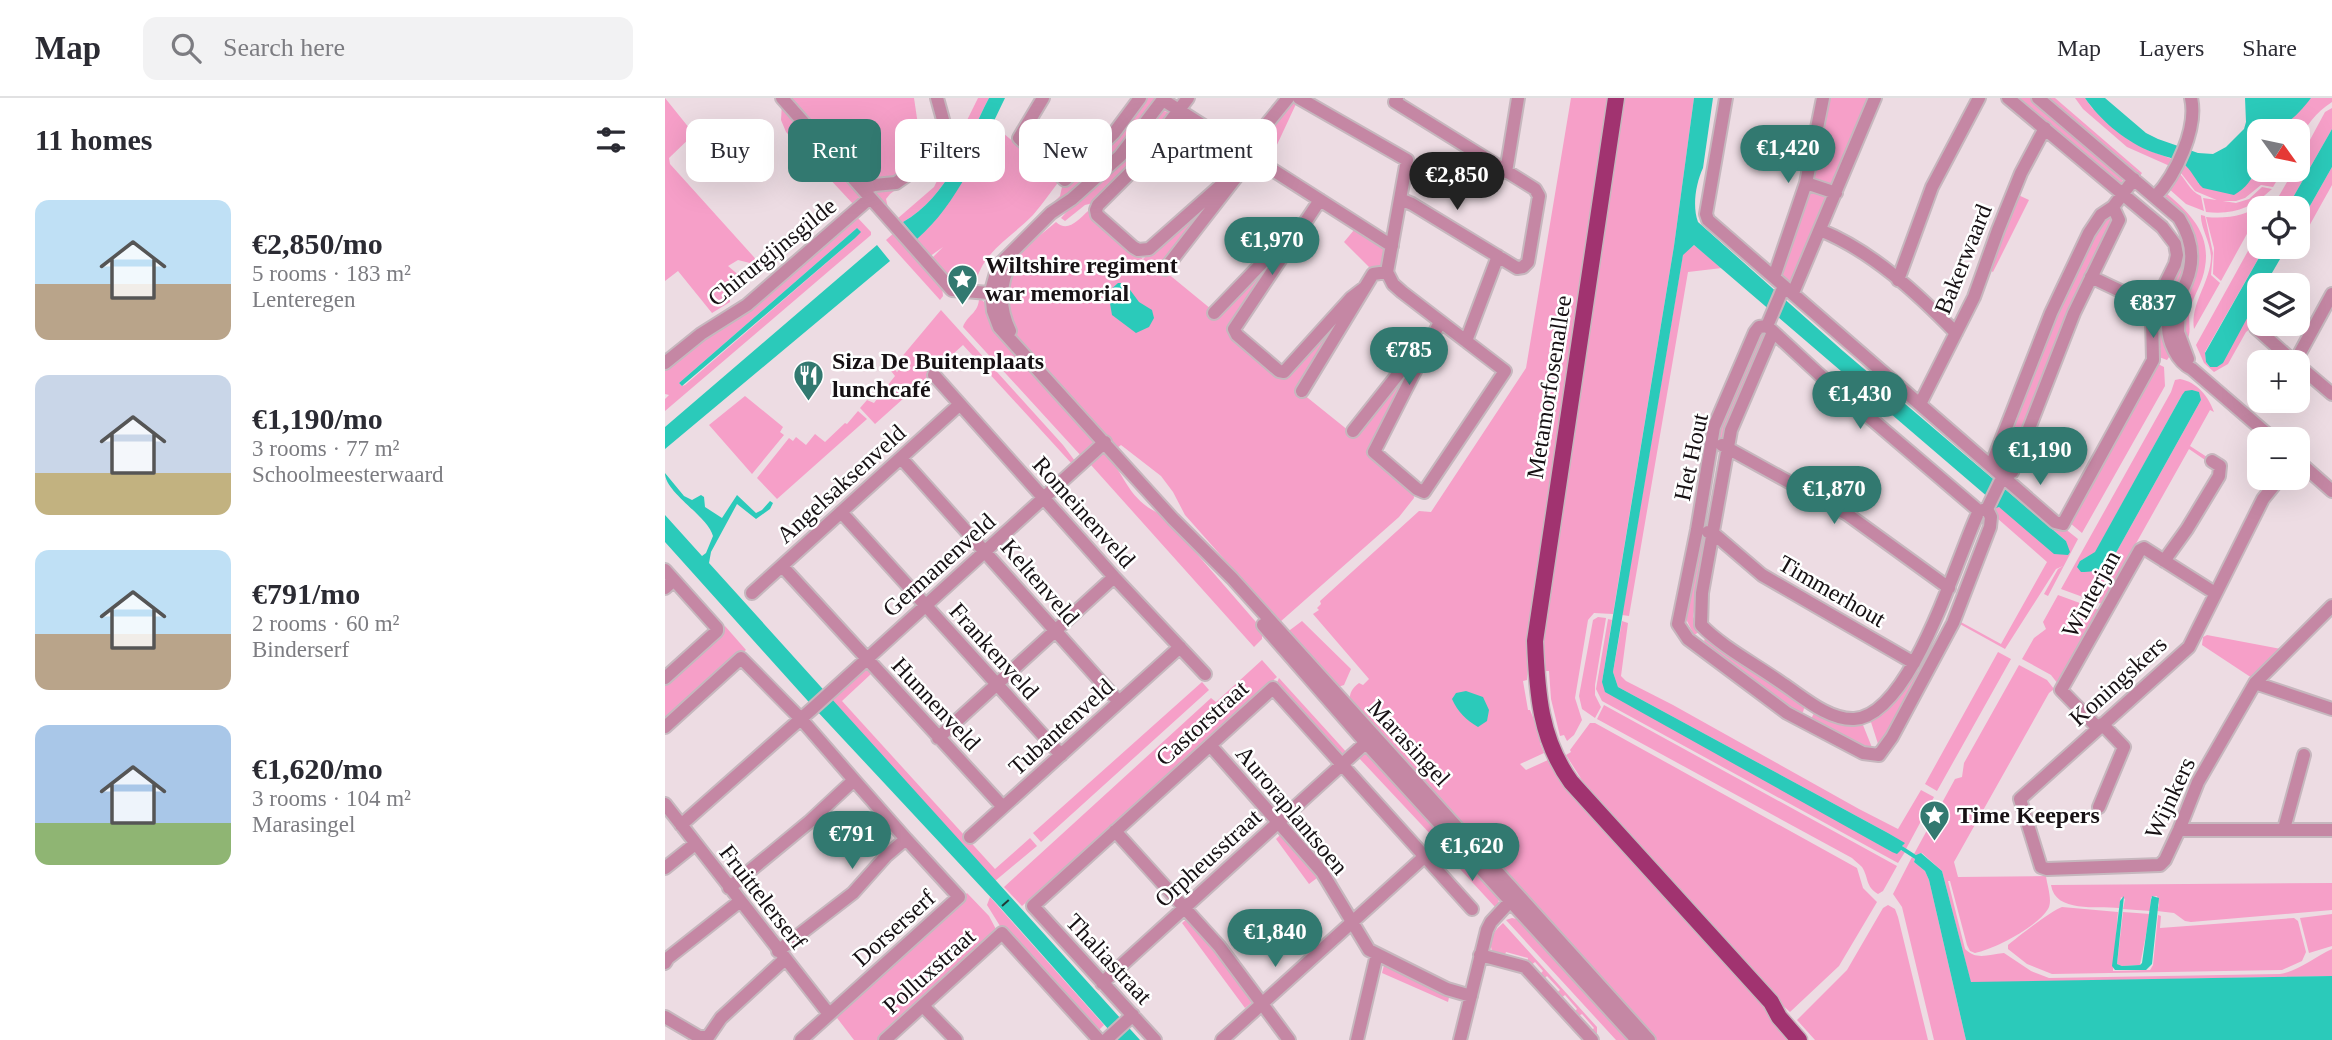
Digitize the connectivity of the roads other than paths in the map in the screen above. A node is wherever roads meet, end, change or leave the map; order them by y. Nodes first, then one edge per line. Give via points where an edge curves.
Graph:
1 (782, 98) edge
2 (937, 98) edge
3 (1043, 98) edge
4 (1140, 98) edge
5 (1188, 98) edge
6 (1288, 98) edge
7 (1299, 98) edge
8 (1518, 98) edge
9 (1616, 98) edge
10 (1725, 98) edge
11 (1823, 98) edge
12 (1875, 98) edge
13 (1979, 98) edge
14 (2008, 98) edge
15 (2038, 98) edge
16 (2191, 98) edge
17 (1163, 99) edge
18 (1396, 100) edge
19 (1178, 111) junction
20 (1172, 119) edge
21 (1191, 119) edge
22 (1273, 119) edge
23 (2045, 128) junction
24 (1506, 172) junction
25 (1277, 173) edge
26 (1126, 178) edge
27 (2134, 180) junction
28 (1230, 182) edge
29 (1231, 182) edge
30 (1806, 183) junction
31 (1836, 193) junction
32 (2123, 193) junction
33 (867, 194) junction
34 (2155, 197) junction
35 (1400, 199) junction
36 (1320, 200) junction
37 (2113, 207) junction
38 (1308, 217) junction
39 (1820, 230) junction
40 (1392, 246) junction
41 (1498, 256) junction
42 (1165, 269) dead end
43 (1387, 272) junction
44 (2091, 277) junction
45 (1898, 280) junction
46 (1783, 287) junction
47 (1364, 288) junction
48 (996, 294) junction
49 (2332, 294) edge
50 (2154, 307) junction
51 (1214, 313) dead end
52 (1440, 322) junction
53 (1771, 324) junction
54 (1956, 332) junction
55 (2042, 335) junction
56 (2265, 336) edge
57 (1466, 341) junction
58 (2062, 343) junction
59 (2281, 350) edge
60 (2303, 350) edge
61 (665, 363) edge
62 (934, 375) dead end
63 (2310, 375) edge
64 (1302, 391) dead end
65 (2332, 394) edge
66 (1920, 404) junction
67 (959, 405) junction
68 (2259, 427) edge
69 (1353, 431) dead end
70 (1105, 442) junction
71 (1711, 442) junction
72 (1729, 448) junction
73 (901, 457) junction
74 (2212, 461) dead end
75 (1991, 466) junction
76 (2310, 472) edge
77 (2002, 478) junction
78 (2270, 490) edge
79 (2332, 491) edge
80 (1042, 498) junction
81 (1985, 508) junction
82 (841, 512) junction
83 (1697, 530) junction
84 (1713, 533) junction
85 (985, 552) junction
86 (2164, 561) junction
87 (782, 566) junction
88 (1114, 577) junction
89 (668, 580) edge
90 (1949, 587) junction
91 (752, 593) dead end
92 (2215, 593) junction
93 (926, 605) junction
94 (2332, 606) edge
95 (1055, 631) junction
96 (1707, 631) junction
97 (1696, 644) junction
98 (1179, 648) junction
99 (866, 659) junction
100 (1914, 663) junction
101 (1205, 674) dead end
102 (665, 678) edge
103 (2255, 683) junction
104 (996, 685) junction
105 (1119, 702) junction
106 (1813, 704) junction
107 (2332, 709) edge
108 (801, 719) junction
109 (1802, 722) junction
110 (2100, 726) junction
111 (665, 727) edge
112 (938, 738) junction
113 (1370, 739) junction
114 (1210, 745) junction
115 (1061, 755) junction
116 (2304, 755) dead end
117 (1342, 766) junction
118 (854, 780) junction
119 (665, 804) edge
120 (1003, 807) junction
121 (2099, 807) dead end
122 (1278, 822) junction
123 (681, 825) junction
124 (2284, 829) junction
125 (2028, 830) joint
126 (2179, 830) junction
127 (2332, 830) edge
128 (1115, 831) junction
129 (971, 837) dead end
130 (906, 839) junction
131 (695, 844) junction
132 (1424, 857) junction
133 (665, 868) edge
134 (729, 888) junction
135 (1514, 897) junction
136 (739, 902) junction
137 (1033, 906) joint
138 (1185, 908) junction
139 (1472, 909) dead end
140 (1351, 923) junction
141 (1377, 954) junction
142 (781, 955) junction
143 (1480, 956) junction
144 (1497, 959) junction
145 (665, 963) edge
146 (1493, 974) dead end
147 (1102, 983) junction
148 (1471, 996) junction
149 (1771, 1002) junction
150 (1261, 1004) junction
151 (923, 1006) junction
152 (829, 1014) junction
153 (665, 1017) edge
154 (1129, 1018) junction
155 (709, 1039) edge
156 (1105, 1039) edge
157 (1642, 1039) edge
158 (801, 1040) edge
159 (885, 1040) edge
160 (955, 1040) edge
161 (1155, 1040) edge
162 (1222, 1040) edge
163 (1289, 1040) edge
164 (1357, 1040) edge
165 (1460, 1040) edge
166 (1592, 1040) edge
167 (1799, 1040) edge
168 (1811, 1040) edge

1 - 33 street
2 - 33 street via 945,127 937,155 896,183 874,185
3 - 4 street via 1019,138 1065,180 1114,133
5 - 19 street
6 - 22 street
7 - 35 street via 1407,160
8 - 24 street
9 - 149 main road, Metamorfosenallee via 1538,613 1537,684 1560,749 1587,798
10 - 46 street via 1706,214
11 - 30 street
12 - 31 street
13 - 45 street via 1933,185
14 - 23 street
15 - 27 street
16 - 34 street via 2191,129 2164,188
17 - 19 street
17 - 48 street via 1120,156 1007,255 996,272
18 - 24 street
19 - 20 street
19 - 21 street
23 - 32 street
23 - 54 street, Bakerwaard via 2021,173
24 - 41 street via 1539,196 1528,262 1517,268
25 - 36 street
26 - 28 street via 1095,210 1138,250 1149,249
27 - 32 street
27 - 34 street
29 - 42 street
30 - 31 street
30 - 46 street
31 - 39 street
32 - 37 street
32 - 50 street via 2175,244 2175,264
33 - 48 street via 952,290
33 - 61 street, Chirurgijnsgilde via 747,305
34 - 68 street via 2179,218 2189,238 2192,258 2177,320 2182,349 2192,369
35 - 40 street
35 - 41 street
36 - 38 street
36 - 40 street
37 - 44 street, Het Hout via 2119,220
37 - 55 street via 2089,233
38 - 47 street via 1234,329 1237,335 1283,372
38 - 51 street
39 - 45 street via 1853,244
39 - 46 street
40 - 43 street
41 - 57 street
43 - 47 street via 1373,274
43 - 52 street via 1393,284
44 - 50 street
44 - 58 street, Het Hout
45 - 54 street
46 - 53 street, Het Hout
46 - 66 street
47 - 64 street
48 - 70 street, Marasingel via 992,311 999,327
49 - 60 street
50 - 77 street via 2153,360 2063,524
52 - 57 street
52 - 57 street via 1374,452 1424,492 1505,371
52 - 69 street
53 - 71 street, Het Hout via 1755,332
53 - 72 street, Het Hout via 1731,430
53 - 81 street via 1821,376
54 - 66 street, Bakerwaard
55 - 58 street
55 - 75 street
56 - 59 street
58 - 77 street, Het Hout via 2012,472
62 - 67 street, Romeinenveld
63 - 65 street
66 - 75 street
67 - 73 street, Angelsaksenveld
67 - 80 street, Romeinenveld
70 - 80 street, Germanenveld
70 - 113 street, Marasingel via 1192,538 1226,583
71 - 72 street
71 - 83 street, Het Hout
72 - 84 street, Het Hout
72 - 90 street via 1847,514
73 - 82 street, Angelsaksenveld
73 - 85 street, Keltenveld
74 - 86 street via 2220,466 2220,476
75 - 77 street
76 - 79 street
77 - 81 street, Het Hout
78 - 92 street, Koningskers
80 - 85 street, Germanenveld
80 - 88 street, Romeinenveld
81 - 90 street, Het Hout
81 - 109 street, Het Hout via 1991,517 1990,527 1957,614 1885,749 1879,755 1863,753
82 - 87 street, Angelsaksenveld
82 - 93 street, Frankenveld
83 - 84 street, Timmerhout
83 - 97 street, Het Hout via 1678,624
84 - 96 street, Het Hout via 1700,612 1701,625
84 - 100 street, Timmerhout via 1762,575
85 - 93 street, Germanenveld
85 - 95 street, Keltenveld
86 - 92 street, Winterjan
86 - 110 street, Winterjan via 2140,550 2061,690
87 - 91 street, Angelsaksenveld
87 - 99 street, Hunnenveld
88 - 95 street
88 - 98 street, Romeinenveld
89 - 102 street via 717,628
90 - 100 street, Het Hout
92 - 110 street, Koningskers via 2189,647
93 - 99 street, Germanenveld
93 - 104 street, Frankenveld
94 - 103 street, Wijnkers
95 - 104 street
95 - 105 street, Keltenveld
96 - 97 street
96 - 106 street, Het Hout
97 - 109 street, Het Hout
98 - 101 street, Romeinenveld
98 - 105 street, Tubantenveld
99 - 108 street, Germanenveld
99 - 112 street, Hunnenveld
100 - 106 street, Het Hout via 1880,707 1864,717 1842,718
103 - 107 street
103 - 126 street, Wijnkers via 2198,782
104 - 112 street
104 - 115 street, Frankenveld
105 - 115 street, Tubantenveld
106 - 109 street
108 - 111 street via 741,658
108 - 118 street
108 - 123 street, Germanenveld
110 - 121 street via 2124,747
110 - 125 street, Koningskers via 2020,799
112 - 120 street, Hunnenveld
113 - 117 street, Orpheusstraat
113 - 135 street, Marasingel
114 - 117 street, Castorstraat via 1273,688
114 - 122 street, Auroraplantsoen
114 - 128 street, Castorstraat
115 - 120 street, Tubantenveld
116 - 124 street
117 - 122 street, Orpheusstraat
117 - 132 street, Castorstraat
118 - 130 street
118 - 134 street
119 - 123 street, Fruittelerserf
120 - 129 street, Tubantenveld
122 - 138 street, Orpheusstraat
122 - 140 street, Auroraplantsoen via 1322,872
123 - 131 street, Fruittelerserf
124 - 126 street
124 - 127 street
125 - 126 street, Wijnkers via 2038,863 2046,869 2160,865
128 - 137 street, Castorstraat
128 - 138 street
130 - 142 street via 853,893
130 - 152 street, Dorserserf via 959,897
131 - 133 street
131 - 134 street, Fruittelerserf
132 - 139 street, Castorstraat
132 - 140 street
134 - 136 street, Fruittelerserf
135 - 143 street via 1491,922
135 - 157 street, Marasingel
136 - 142 street, Fruittelerserf
136 - 145 street
137 - 147 street, Thaliastraat
138 - 147 street, Orpheusstraat
138 - 150 street
140 - 141 street, Auroraplantsoen via 1369,950
140 - 150 street
141 - 148 street, Auroraplantsoen
141 - 164 street
142 - 152 street, Fruittelerserf
142 - 155 street via 721,1018
143 - 144 street
143 - 148 street
144 - 146 street
144 - 166 street via 1529,971
147 - 154 street, Thaliastraat
148 - 165 street
149 - 167 main road, Metamorfosenallee
149 - 168 main road, Metamorfosenallee
150 - 162 street
150 - 163 street
151 - 156 street, Polluxstraat via 1002,933
151 - 159 street, Polluxstraat
151 - 160 street
152 - 158 street
153 - 155 street
154 - 156 street
154 - 161 street, Thaliastraat

